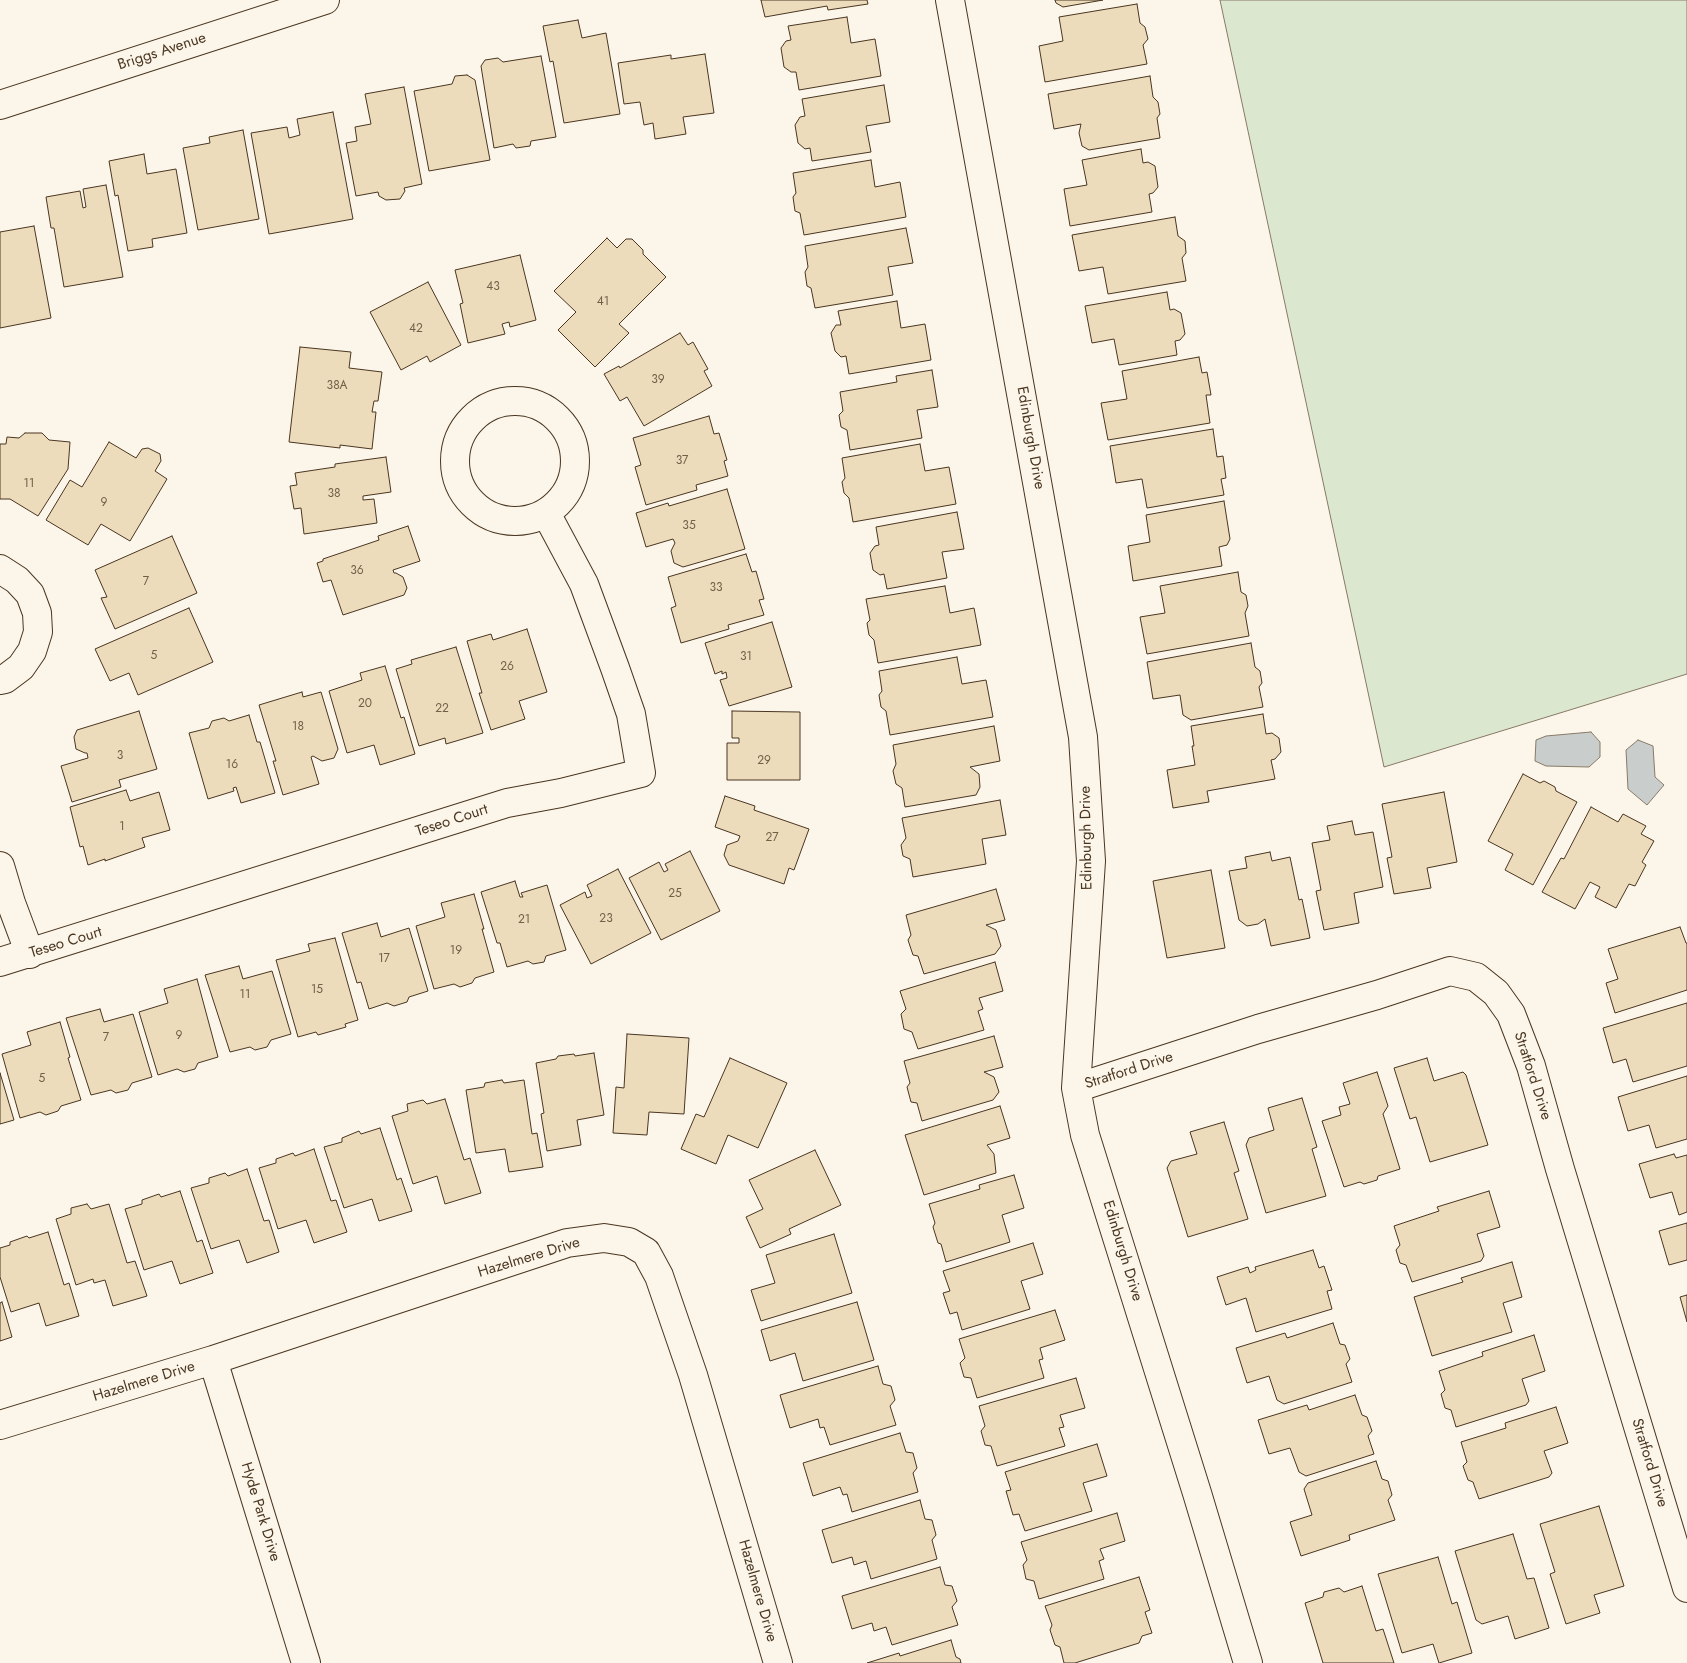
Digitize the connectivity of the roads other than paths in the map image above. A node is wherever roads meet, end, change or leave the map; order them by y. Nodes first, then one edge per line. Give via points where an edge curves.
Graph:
1 (325, 0) edge
2 (950, 0) edge
3 (296, 4) edge
4 (0, 106) edge
5 (546, 513) junction
6 (0, 569) edge
7 (0, 680) edge
8 (0, 866) edge
9 (30, 954) junction
10 (0, 962) edge
11 (1076, 1088) junction
12 (213, 1360) junction
13 (0, 1426) edge
14 (1687, 1588) edge
15 (306, 1663) edge
16 (778, 1663) edge
17 (1248, 1663) edge

1 - 3 street, Briggs Avenue
2 - 11 street, Edinburgh Drive via 1083,737 1091,861
3 - 4 street, Briggs Avenue
5 - 5 street via 561,500 571,483 575,464 573,444 565,427 550,413 533,404 514,401 494,405 477,415 464,430 456,448 456,468 461,487 472,503 489,515 507,521 527,520
5 - 9 street, Teseo Court via 584,584 631,714 641,773 507,803
6 - 7 street via 30,594 37,613 38,632 32,651 21,667
8 - 9 street
9 - 10 street, Teseo Court
11 - 14 street, Stratford Drive via 1450,971 1476,976 1496,993 1511,1014 1531,1066
11 - 17 street, Edinburgh Drive via 1085,1135
12 - 13 street, Hazelmere Drive
12 - 15 street, Hyde Park Drive
12 - 16 street, Hazelmere Drive via 567,1243 604,1238 629,1242 646,1252 659,1276 693,1375

